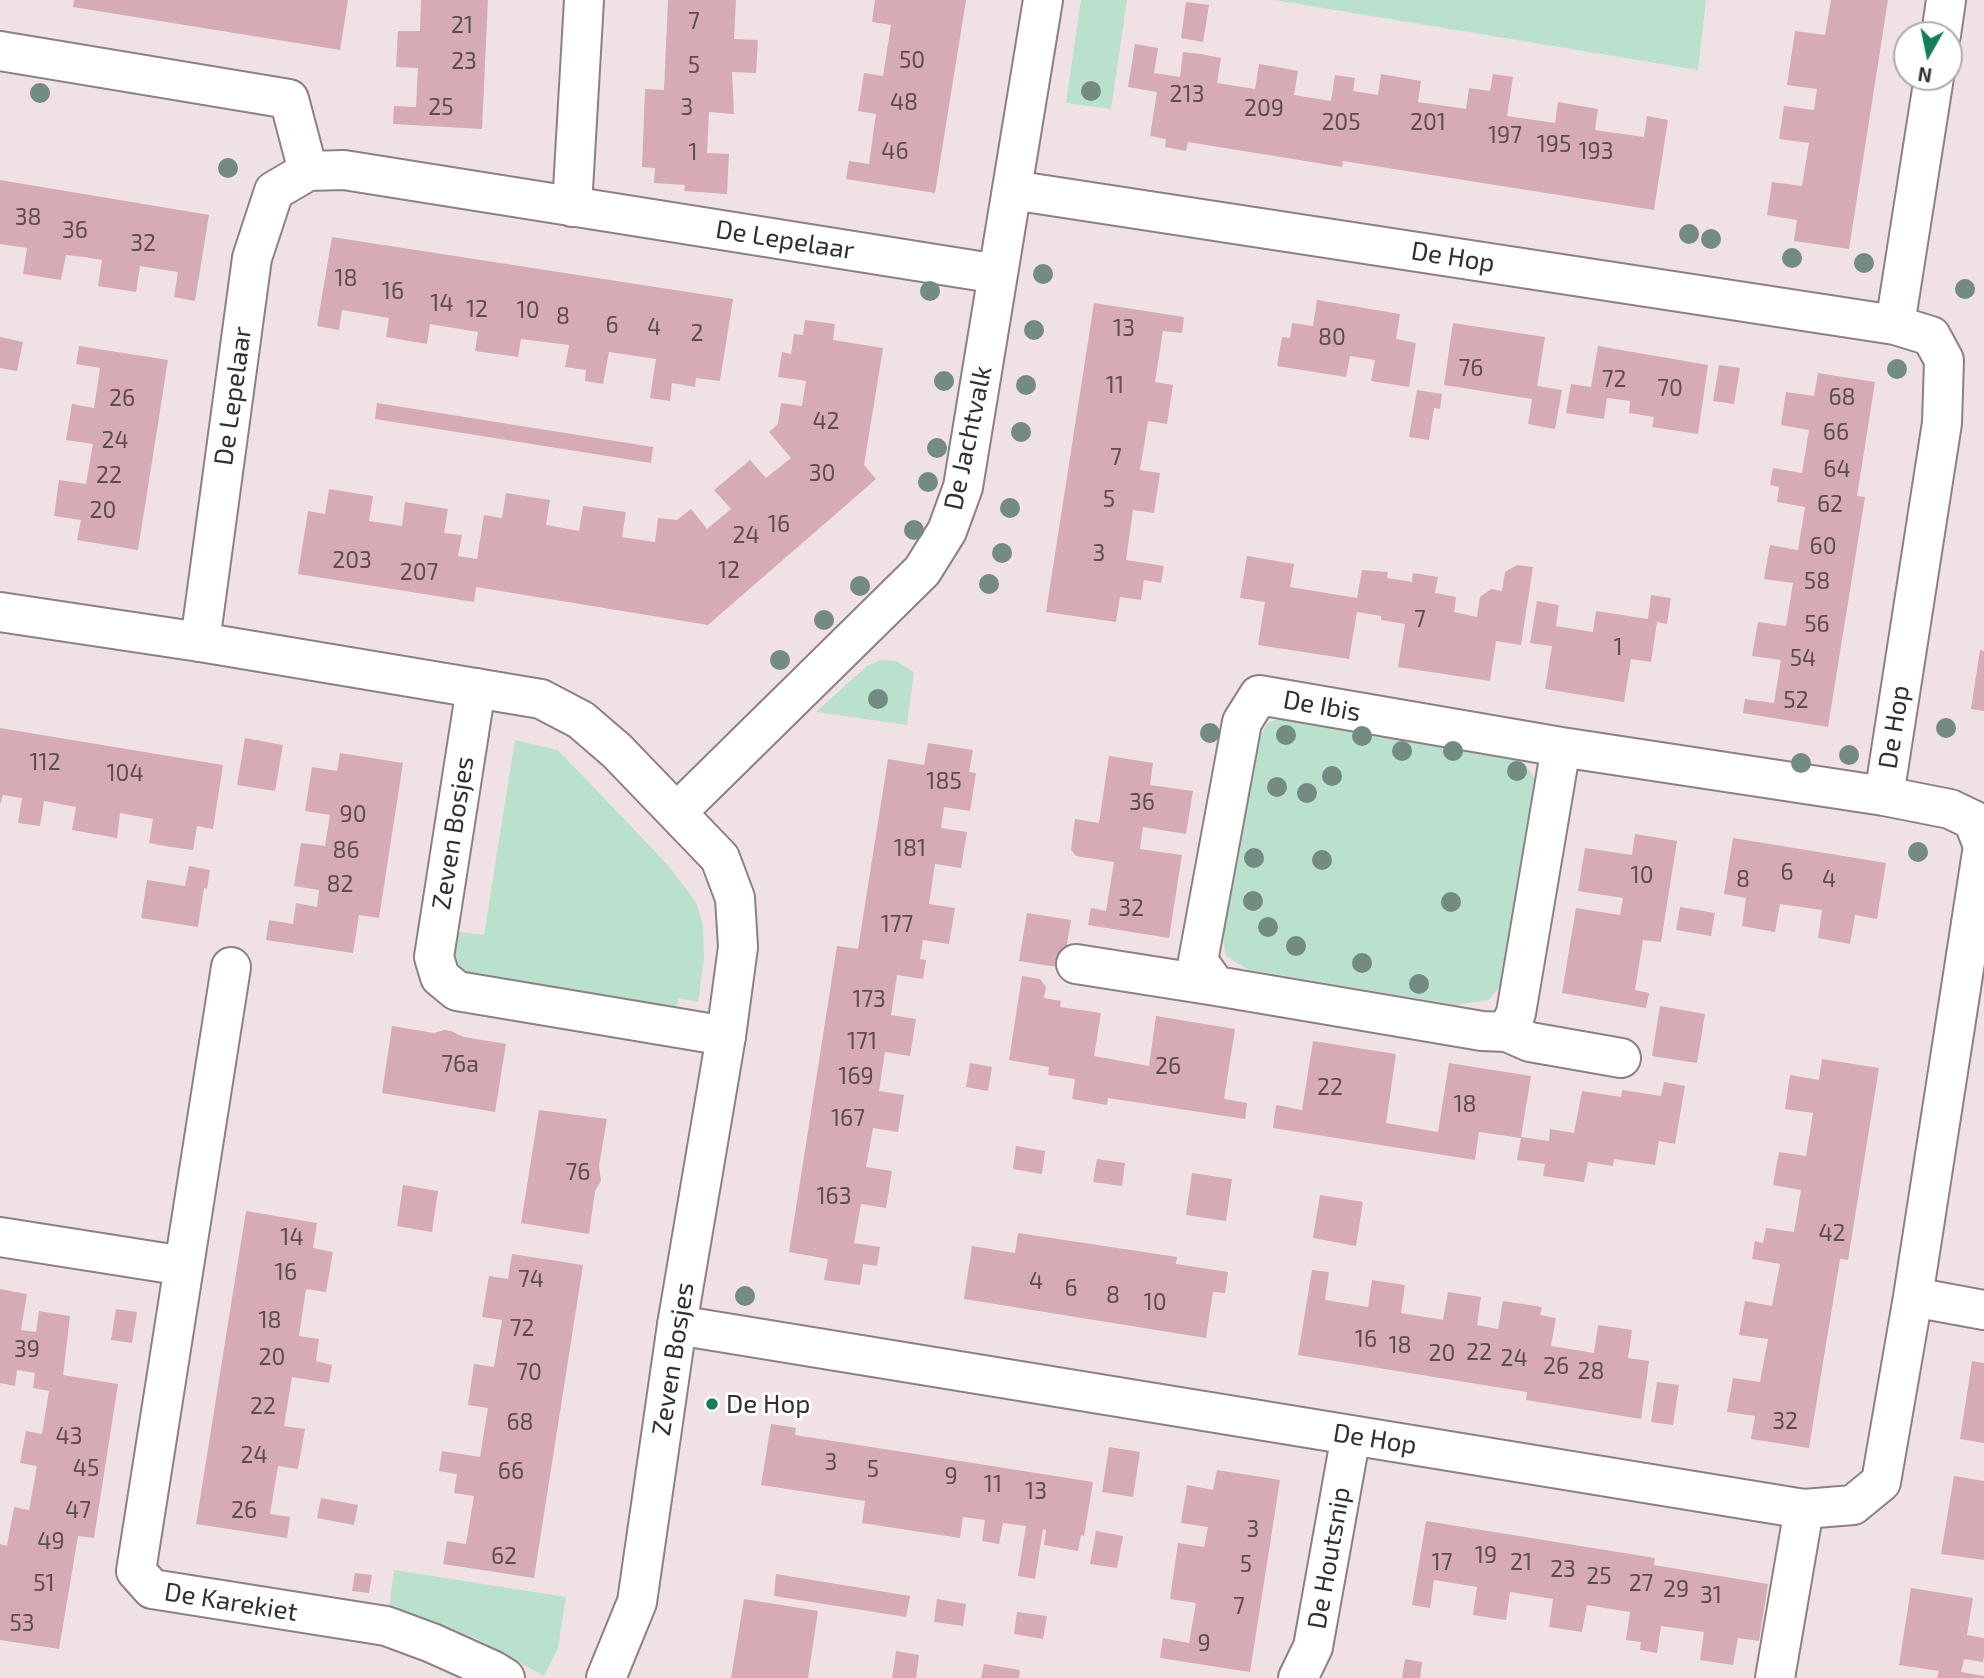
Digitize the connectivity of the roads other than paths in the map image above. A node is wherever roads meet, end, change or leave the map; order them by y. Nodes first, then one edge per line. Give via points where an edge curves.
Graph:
1 (584, 0) edge
2 (1043, 0) edge
3 (1946, 0) edge
4 (1943, 21) edge
5 (0, 51) edge
6 (1932, 91) edge
7 (308, 171) junction
8 (1012, 190) junction
9 (572, 206) junction
10 (998, 274) junction
11 (1895, 325) junction
12 (0, 612) edge
13 (200, 642) junction
14 (476, 688) junction
15 (1561, 747) junction
16 (1884, 796) junction
17 (677, 812) junction
18 (1076, 964) dead end
19 (231, 967) dead end
20 (1216, 986) junction
21 (1507, 1032) junction
22 (726, 1036) junction
23 (1621, 1058) dead end
24 (0, 1237) edge
25 (184, 1266) junction
26 (1913, 1297) junction
27 (1984, 1310) edge
28 (677, 1325) junction
29 (1351, 1435) junction
30 (1804, 1509) junction
31 (505, 1678) edge
32 (606, 1678) edge
33 (1298, 1678) edge
34 (1775, 1678) edge

1 - 9 street
2 - 8 street, De Jachtvalk
3 - 4 street
5 - 7 street via 289,99
6 - 11 street
7 - 9 street, De Lepelaar via 344,170
7 - 13 street, De Lepelaar via 274,191 252,258
8 - 10 street, De Jachtvalk
8 - 11 street, De Hop
9 - 10 street, De Lepelaar
10 - 17 street, De Jachtvalk via 963,486 947,531 922,570
11 - 16 street, De Hop via 1931,336 1944,360 1942,423
12 - 13 street, Zeven Bosjes
13 - 14 street, Zeven Bosjes
14 - 17 street, Zeven Bosjes via 541,699 581,720
14 - 22 street, Zeven Bosjes via 434,957 440,977 457,991
15 - 16 street, De Ibis
15 - 20 street, De Ibis via 1259,695 1242,722 1198,961
15 - 21 street via 1516,1013
16 - 26 street, De Hop via 1950,809 1973,820 1983,846
17 - 22 street, Zeven Bosjes via 720,858 735,898 738,947
18 - 20 street
19 - 25 street, De Karekiet
20 - 21 street
21 - 23 street via 1530,1042
22 - 28 street, Zeven Bosjes
24 - 25 street
25 - 31 street, De Karekiet via 136,1571 152,1589 386,1626
26 - 27 street
26 - 30 street, De Hop via 1881,1482 1853,1505
28 - 29 street, De Hop
28 - 32 street, Zeven Bosjes via 637,1602
29 - 30 street, De Hop
29 - 33 street, De Houtsnip via 1313,1647
30 - 34 street

